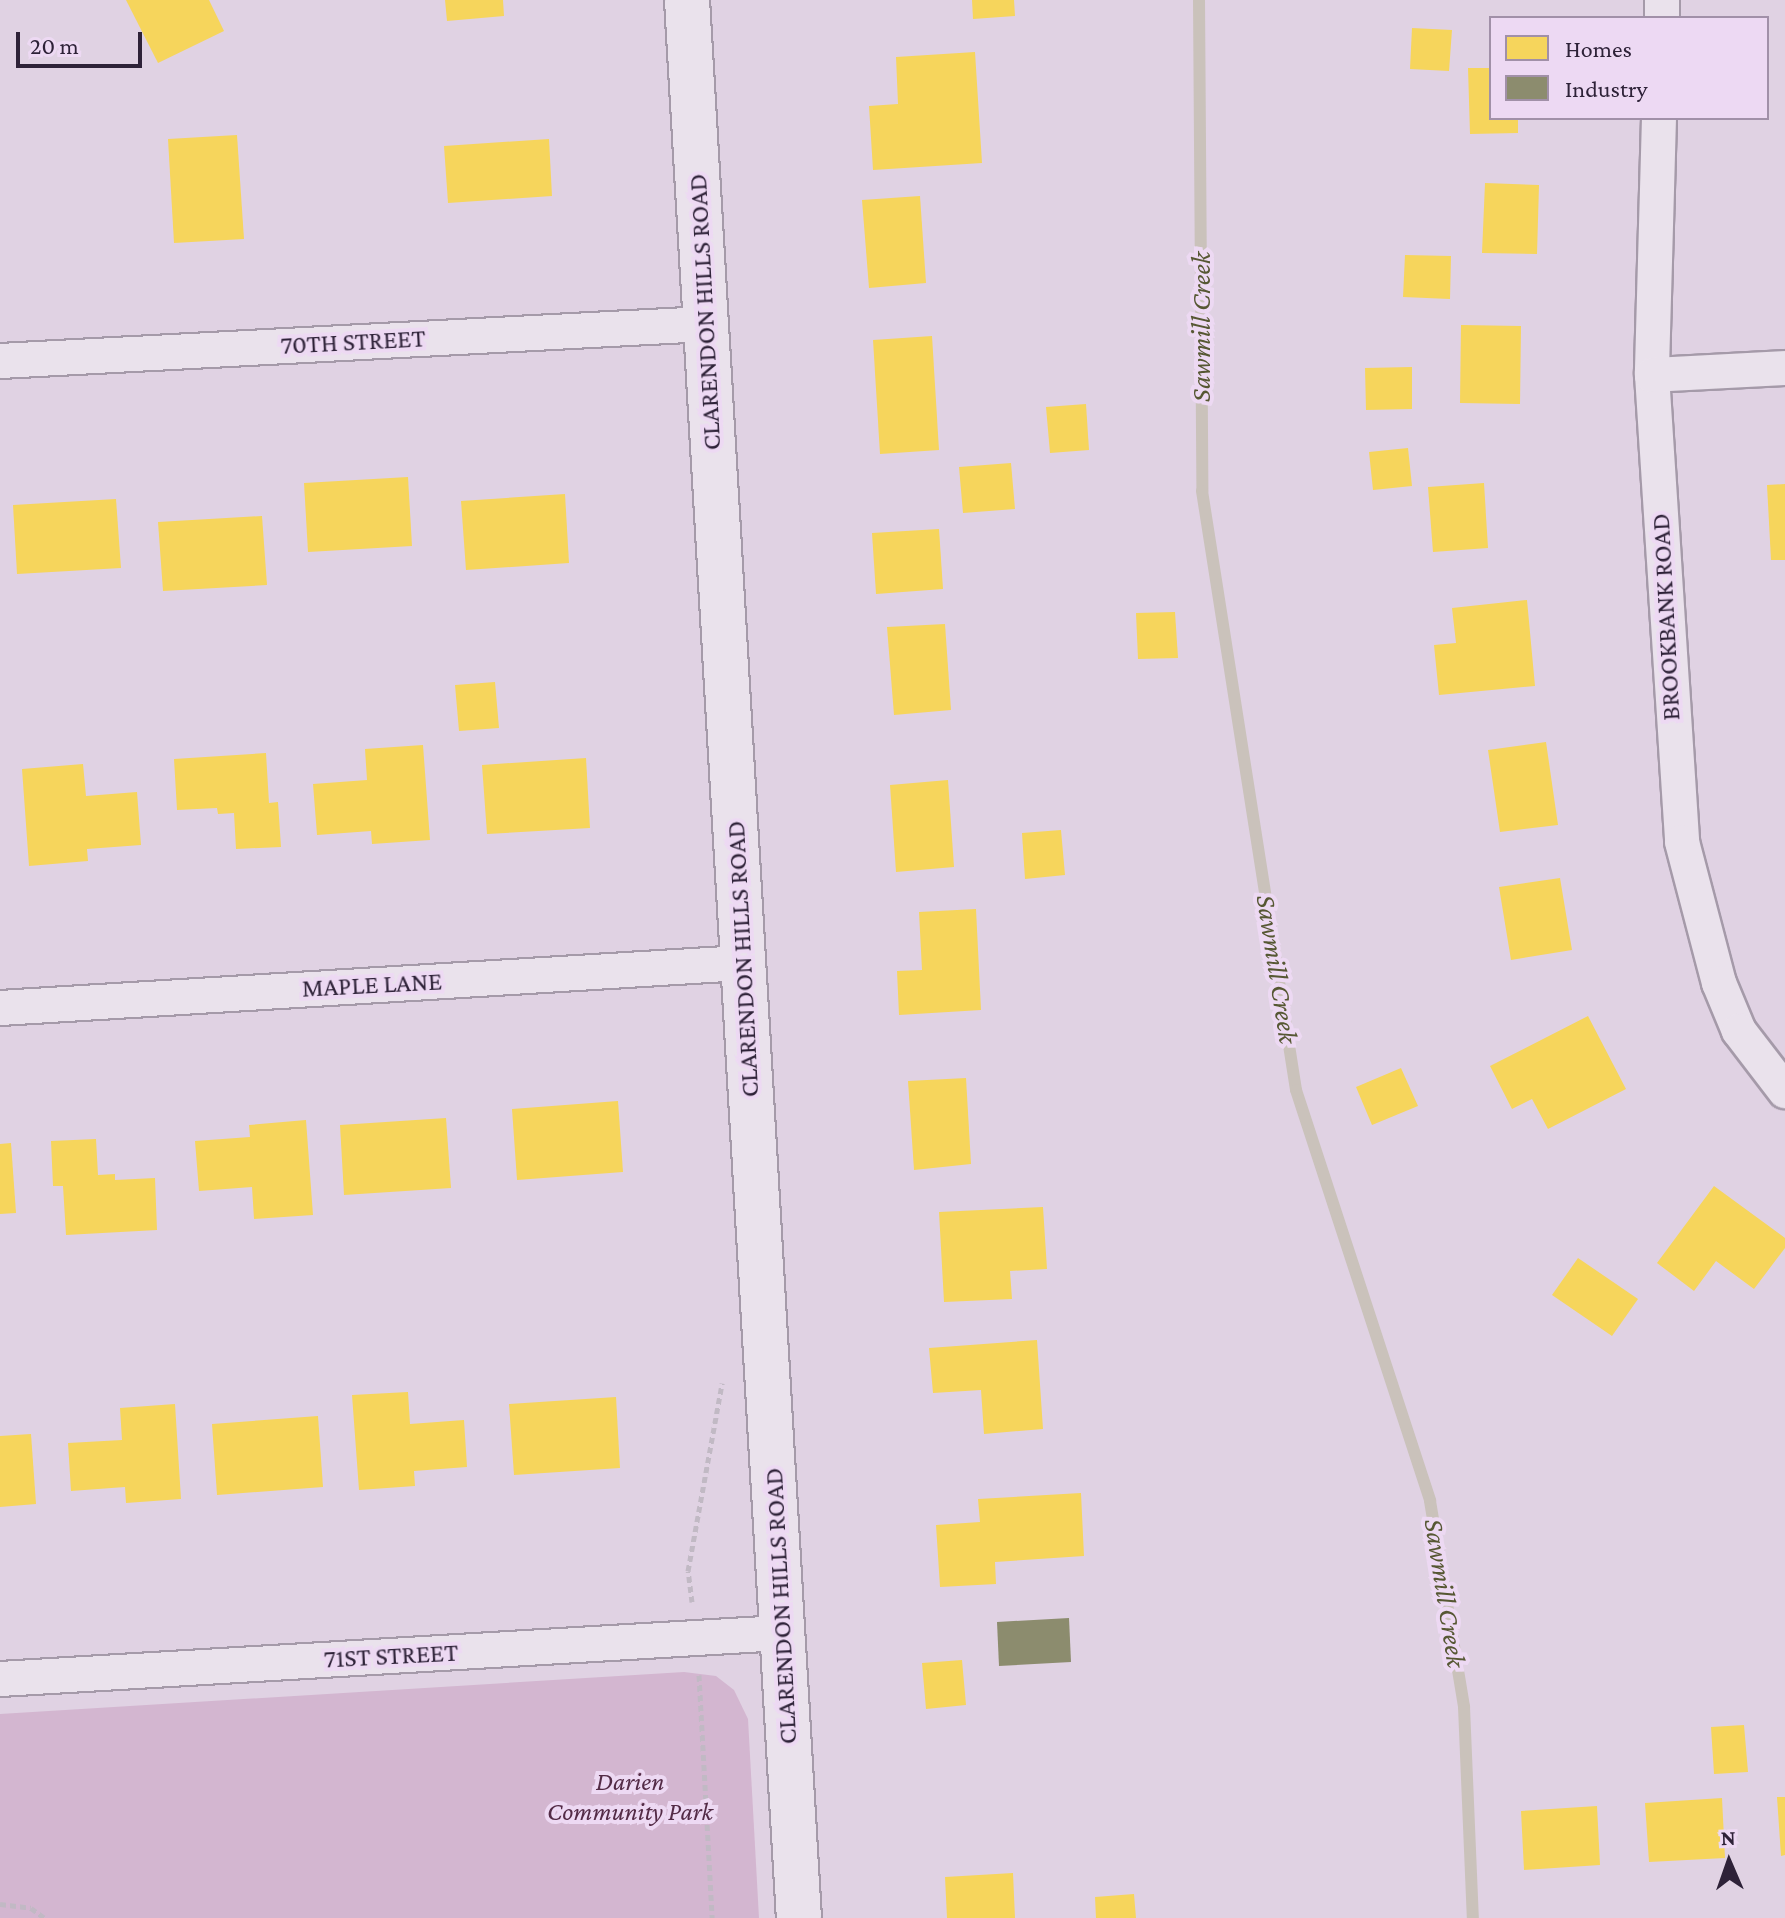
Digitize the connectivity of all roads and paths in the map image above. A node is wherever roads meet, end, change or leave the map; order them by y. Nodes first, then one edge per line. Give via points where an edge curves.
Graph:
1 (687, 0) edge
2 (1659, 120) edge
3 (706, 324) junction
4 (0, 361) edge
5 (1785, 368) edge
6 (1652, 375) junction
7 (743, 963) junction
8 (0, 1008) edge
9 (1785, 1091) edge
10 (723, 1377) dead end
11 (782, 1633) junction
12 (697, 1639) junction
13 (0, 1679) edge
14 (0, 1904) edge
15 (45, 1918) edge
16 (712, 1918) edge
17 (799, 1918) edge

1 - 3 street, CLARENDON HILLS ROAD
2 - 6 street, BROOKBANK ROAD
3 - 4 street, 70TH STREET
3 - 7 street, CLARENDON HILLS ROAD
5 - 6 street
6 - 9 street, BROOKBANK ROAD via 1682,842 1719,983 1739,1031
7 - 8 street, MAPLE LANE
7 - 11 street, CLARENDON HILLS ROAD
10 - 12 path via 688,1571
11 - 12 street, 71ST STREET
11 - 17 street, CLARENDON HILLS ROAD
12 - 13 street, 71ST STREET
12 - 16 path
14 - 15 path via 31,1908

